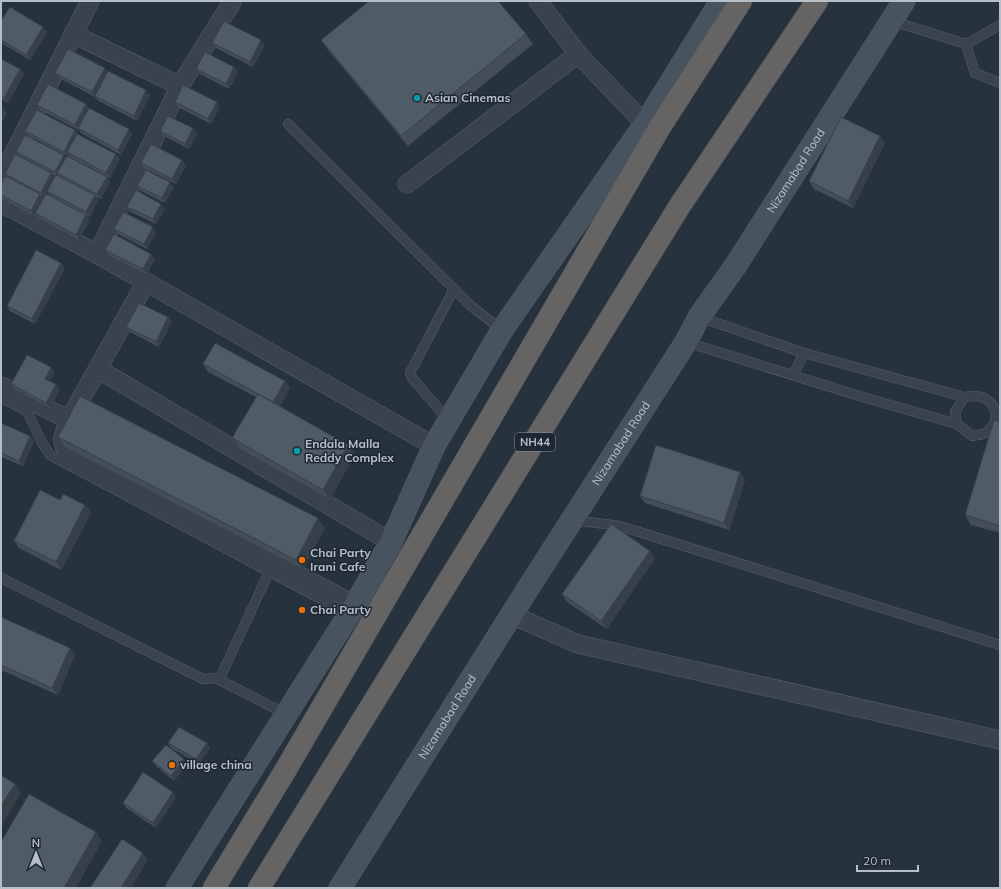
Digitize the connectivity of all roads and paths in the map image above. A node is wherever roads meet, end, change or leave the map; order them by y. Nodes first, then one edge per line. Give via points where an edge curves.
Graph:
1 (90, 1) edge
2 (538, 1) edge
3 (721, 1) edge
4 (741, 1) edge
5 (817, 1) edge
6 (904, 1) edge
7 (232, 2) dead end
8 (892, 21) junction
9 (1000, 25) edge
10 (73, 34) junction
11 (966, 44) junction
12 (578, 54) junction
13 (1000, 83) edge
14 (180, 86) junction
15 (288, 124) dead end
16 (650, 131) junction
17 (1, 179) edge
18 (407, 184) dead end
19 (1, 204) edge
20 (97, 254) junction
21 (146, 282) junction
22 (454, 289) junction
23 (699, 317) junction
24 (502, 330) junction
25 (686, 342) junction
26 (804, 353) junction
27 (98, 369) junction
28 (793, 375) junction
29 (1, 386) edge
30 (964, 397) junction
31 (1, 398) edge
32 (69, 420) junction
33 (449, 421) junction
34 (957, 424) junction
35 (434, 446) junction
36 (573, 520) junction
37 (391, 542) junction
38 (269, 572) junction
39 (1, 578) edge
40 (352, 610) junction
41 (512, 615) junction
42 (1000, 645) edge
43 (219, 680) junction
44 (286, 714) junction
45 (1000, 740) edge
46 (177, 888) edge
47 (214, 888) edge
48 (259, 888) edge
49 (340, 888) edge

1 - 10 street
2 - 12 street
3 - 16 main road
4 - 16 highway
5 - 48 highway, NH44 via 679,207
6 - 8 main road, Nizamabad Road
7 - 14 street
8 - 11 lane
8 - 23 main road, Nizamabad Road via 736,265
9 - 11 lane
10 - 14 street
10 - 17 street
11 - 13 lane via 975,73
12 - 16 street
12 - 18 street
14 - 20 street
15 - 22 lane
16 - 24 main road
16 - 47 highway via 285,771
19 - 20 street
20 - 21 street
21 - 27 street
21 - 35 street
22 - 24 lane
22 - 33 lane via 410,373
23 - 25 main road, Nizamabad Road
23 - 26 lane
24 - 33 main road
25 - 28 lane
25 - 36 main road, Nizamabad Road
26 - 28 lane
26 - 30 lane
27 - 32 street
27 - 37 street
28 - 34 lane
29 - 32 street
30 - 34 lane via 955,412
30 - 34 lane via 984,398 993,405 996,416 993,427 984,434 972,436
31 - 38 lane via 27,411 50,455
32 - 40 street via 62,442 68,454
33 - 35 main road
35 - 37 main road
36 - 41 main road, Nizamabad Road
36 - 42 lane via 620,526
37 - 40 main road
38 - 40 lane
38 - 43 lane
39 - 43 lane via 203,679
40 - 44 main road
41 - 45 street via 578,644
41 - 49 main road, Nizamabad Road
43 - 44 lane
44 - 46 main road

